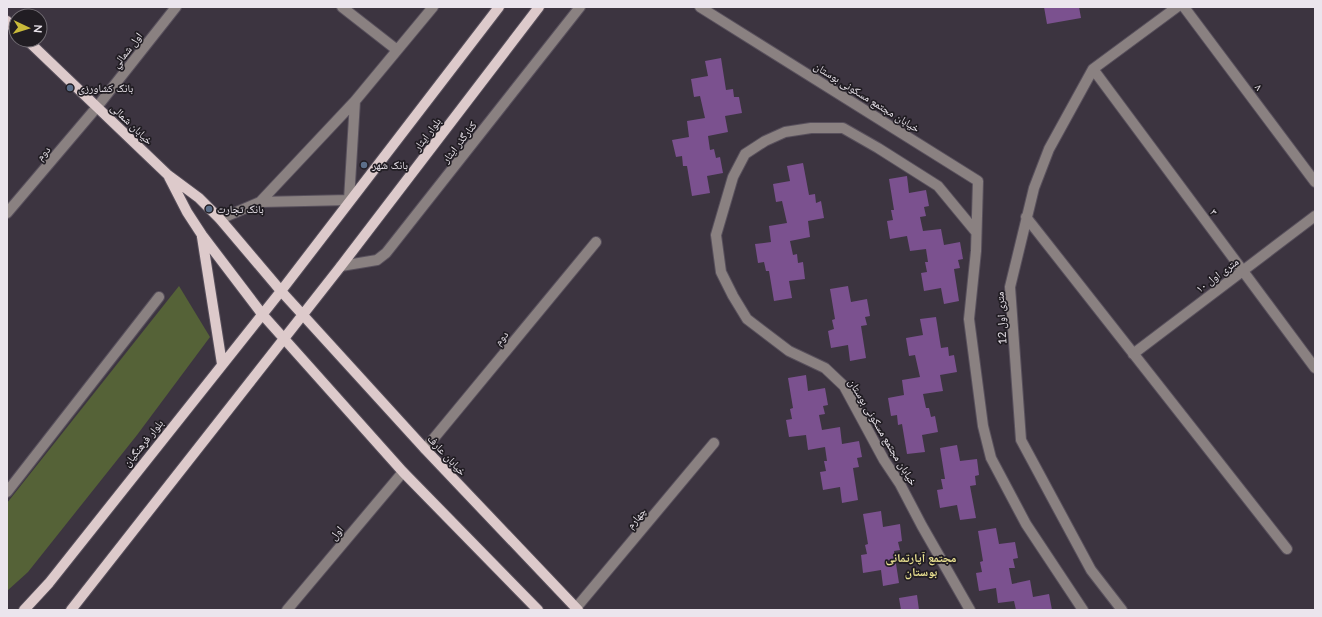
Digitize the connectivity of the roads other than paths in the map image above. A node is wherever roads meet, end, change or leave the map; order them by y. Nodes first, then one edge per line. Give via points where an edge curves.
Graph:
1 (176, 7) edge
2 (342, 7) edge
3 (433, 7) edge
4 (499, 7) edge
5 (539, 7) edge
6 (580, 7) edge
7 (700, 7) edge
8 (1177, 7) edge
9 (1184, 7) edge
10 (35, 48) edge
11 (397, 50) junction
12 (1093, 69) junction
13 (355, 101) junction
14 (98, 107) junction
15 (168, 175) junction
16 (1315, 182) edge
17 (349, 200) junction
18 (260, 202) junction
19 (7, 213) edge
20 (1315, 216) edge
21 (1026, 217) junction
22 (220, 219) junction
23 (976, 232) junction
24 (202, 235) junction
25 (596, 242) dead end
26 (341, 266) junction
27 (1243, 271) junction
28 (281, 291) junction
29 (159, 297) dead end
30 (303, 313) junction
31 (262, 314) junction
32 (284, 337) junction
33 (1133, 354) junction
34 (222, 364) junction
35 (1315, 368) edge
36 (714, 443) dead end
37 (425, 449) junction
38 (403, 472) junction
39 (7, 492) edge
40 (1287, 549) dead end
41 (577, 609) edge
42 (24, 610) edge
43 (71, 610) edge
44 (287, 610) edge
45 (538, 610) edge
46 (970, 610) edge
47 (1083, 610) edge
48 (1122, 610) edge

1 - 14 street, اول شمالي
2 - 11 street
3 - 11 street
4 - 17 main road, بلوار ایثار
5 - 26 main road, بلوار ایثار
6 - 26 street, کنارگذر ایثار via 386,253 377,260
7 - 23 street, خیابان مجتمع مسکونی بوستان via 978,181
8 - 12 street, 12 متری اول
9 - 16 street, ۸
10 - 14 main road, خیابان شمالی
11 - 13 street
12 - 21 street, 12 متری اول via 1049,149
12 - 27 street, ۳
13 - 17 street
13 - 18 street
14 - 15 main road, خیابان شمالی
14 - 19 street, دوم
15 - 22 main road, خیابان شمالی via 199,198
15 - 24 main road, خیابان شمالی
17 - 18 street
17 - 28 main road, بلوار ایثار
18 - 22 street
20 - 27 street, ۱۰ متری اول
21 - 33 street
21 - 48 street, 12 متری اول via 1010,287 1020,440 1091,570
22 - 28 main road, خیابان شمالی
23 - 46 street, خیابان مجتمع مسکونی بوستان via 938,186 878,148 843,128 811,128 785,132 745,154 733,177 716,235 721,272 747,318 789,351 825,368 844,386
23 - 47 street, خیابان مجتمع مسکونی بوستان via 970,319 983,426 991,458 1026,524
24 - 31 main road, خیابان شمالی
24 - 34 main road
25 - 37 street, دوم
26 - 30 main road, بلوار ایثار
27 - 33 street, ۱۰ متری اول
27 - 35 street, ۳
28 - 30 main road, خیابان عارف
28 - 31 main road, بلوار فرهنگیان
29 - 39 street
30 - 32 main road
30 - 37 main road, خیابان عارف
31 - 32 main road, خیابان شمالی
31 - 34 main road, بلوار فرهنگیان
32 - 38 main road
32 - 43 main road
33 - 40 street
34 - 42 main road, بلوار فرهنگیان
36 - 41 street, چهارم
37 - 41 main road, خیابان عارف
38 - 44 street, اول
38 - 45 main road

